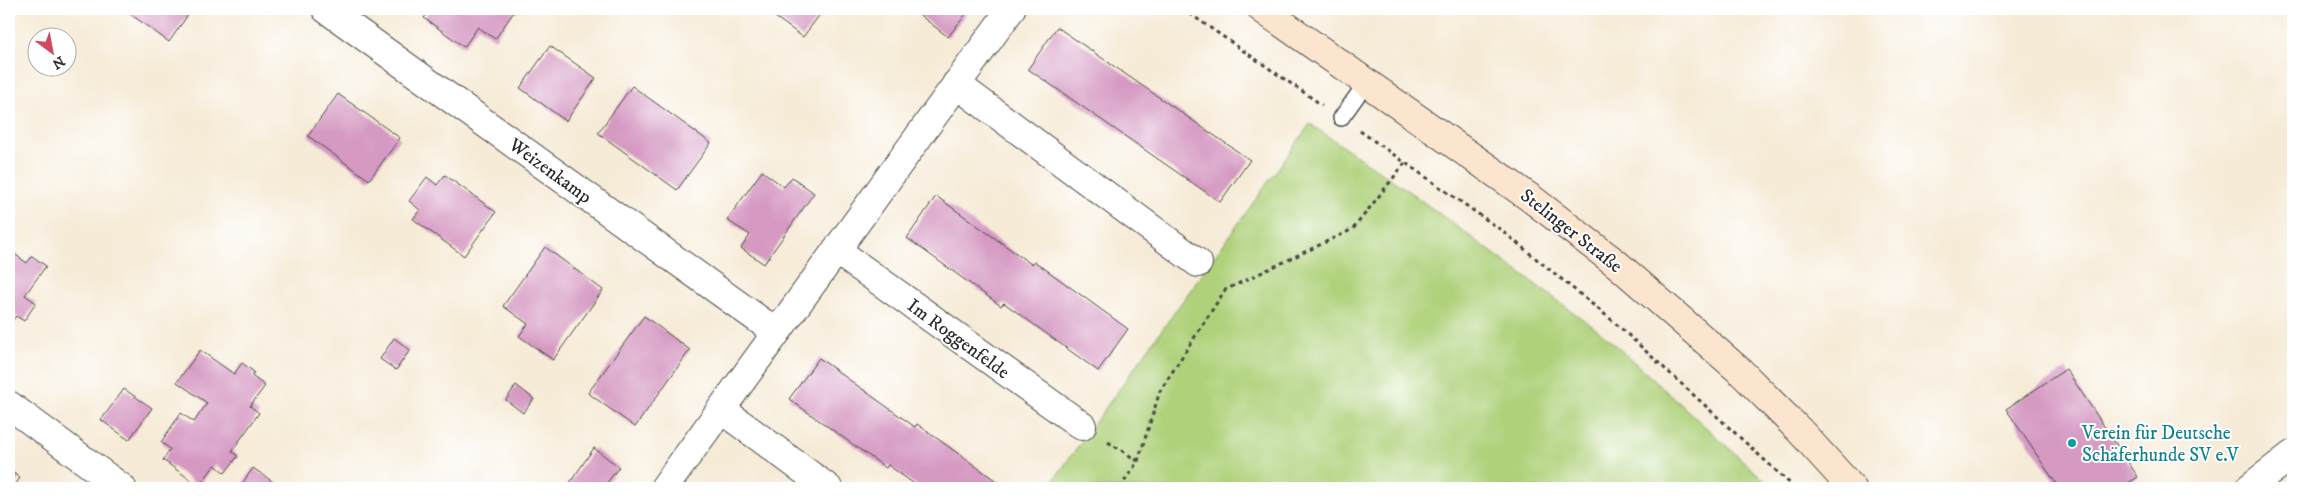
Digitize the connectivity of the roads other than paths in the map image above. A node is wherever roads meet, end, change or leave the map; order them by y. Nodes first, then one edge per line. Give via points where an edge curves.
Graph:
1 (326, 9) edge
2 (1011, 9) edge
3 (1262, 9) edge
4 (1367, 82) junction
5 (956, 84) junction
6 (1341, 118) road end
7 (836, 250) junction
8 (1198, 263) dead end
9 (776, 332) junction
10 (9, 405) edge
11 (722, 410) junction
12 (1082, 426) road end
13 (2293, 454) edge
14 (108, 484) edge
15 (664, 488) edge
16 (828, 488) edge
17 (1852, 488) edge
18 (2249, 488) edge

1 - 9 street, Weizenkamp
2 - 5 street
3 - 4 main road, Stelinger Straße
4 - 6 lane
4 - 17 main road, Stelinger Straße via 1617,264 1741,372
5 - 7 street
5 - 8 street
7 - 9 street
7 - 12 street, Im Roggenfelde
9 - 11 street
10 - 14 street
11 - 15 street
11 - 16 street
13 - 18 street

